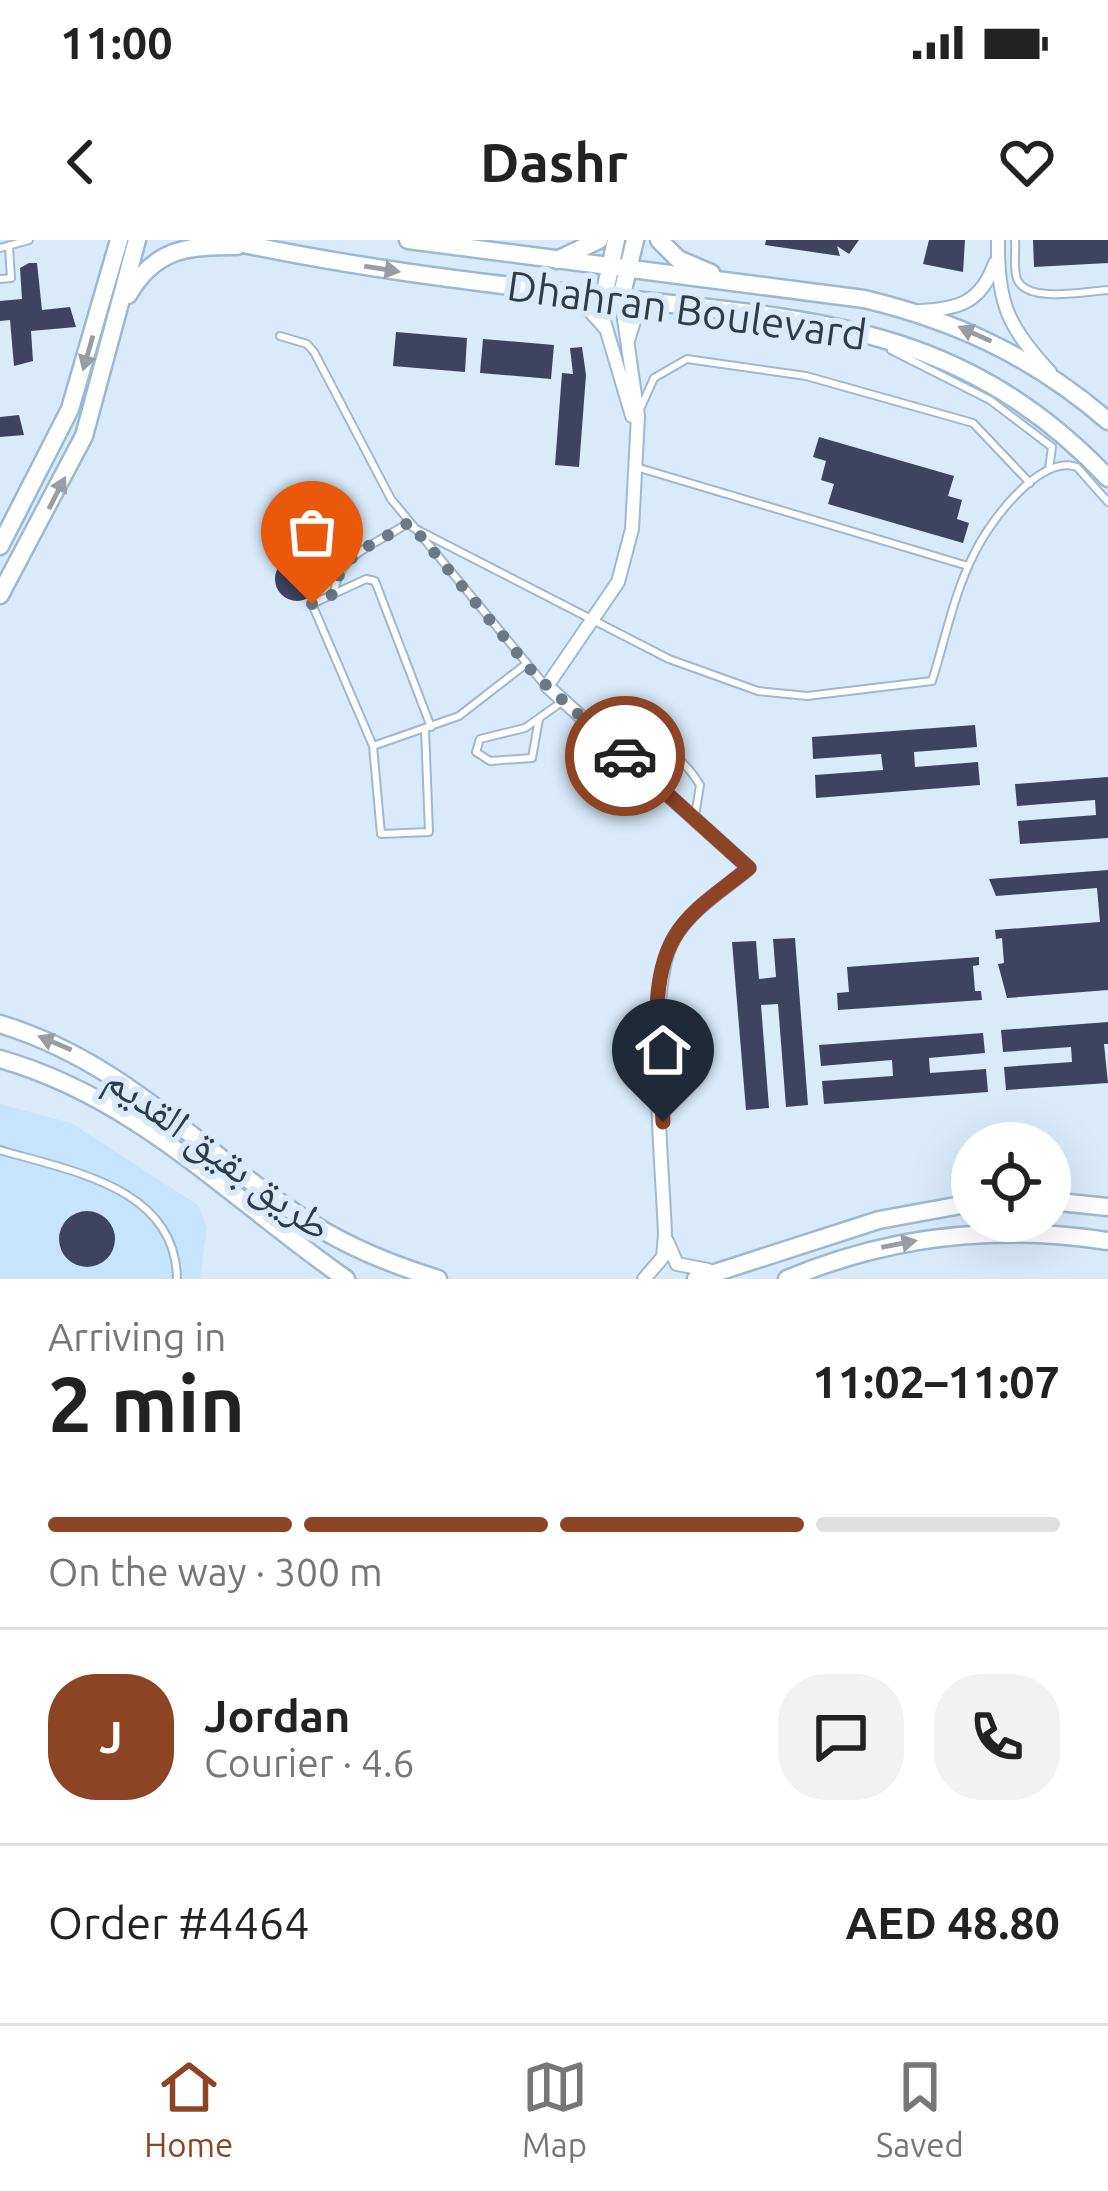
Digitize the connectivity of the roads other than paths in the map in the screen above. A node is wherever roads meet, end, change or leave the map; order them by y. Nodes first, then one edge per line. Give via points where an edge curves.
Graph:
1 (28, 240) edge
2 (108, 240) edge
3 (119, 240) edge
4 (137, 240) edge
5 (225, 240) edge
6 (408, 240) edge
7 (599, 240) edge
8 (616, 240) edge
9 (635, 240) edge
10 (659, 240) edge
11 (998, 240) edge
12 (1015, 240) edge
13 (253, 246) junction
14 (4, 248) edge
15 (998, 256) junction
16 (551, 262) junction
17 (617, 269) junction
18 (0, 278) edge
19 (110, 278) junction
20 (740, 284) junction
21 (540, 289) junction
22 (1108, 290) edge
23 (613, 297) junction
24 (675, 304) junction
25 (118, 312) junction
26 (916, 312) junction
27 (860, 329) junction
28 (608, 334) junction
29 (280, 337) dead end
30 (630, 360) junction
31 (1055, 377) junction
32 (638, 416) junction
33 (1108, 421) edge
34 (636, 435) junction
35 (636, 467) junction
36 (1049, 469) junction
37 (1108, 478) edge
38 (1030, 483) junction
39 (1108, 502) edge
40 (410, 525) junction
41 (0, 546) edge
42 (968, 566) junction
43 (334, 594) junction
44 (0, 595) edge
45 (596, 617) junction
46 (526, 664) junction
47 (547, 686) junction
48 (562, 701) junction
49 (539, 718) junction
50 (428, 728) junction
51 (610, 743) junction
52 (373, 746) junction
53 (694, 820) junction
54 (0, 1024) edge
55 (0, 1059) edge
56 (0, 1150) edge
57 (1071, 1204) edge
58 (951, 1207) edge
59 (1108, 1208) edge
60 (665, 1234) junction
61 (1108, 1241) edge
62 (754, 1260) junction
63 (177, 1279) edge
64 (346, 1279) edge
65 (438, 1279) edge
66 (644, 1279) edge
67 (696, 1279) edge
68 (787, 1279) edge

1 - 14 lane
2 - 19 main road
3 - 19 main road
4 - 25 main road
5 - 13 main road, Dhahran Boulevard
6 - 16 main road
7 - 16 main road
8 - 17 main road
9 - 17 main road
10 - 20 main road via 687,265
11 - 15 street
12 - 22 lane via 1024,288
13 -> 21 main road, Dhahran Boulevard
13 - 25 main road via 173,250 148,266
14 - 18 lane via 11,278
15 - 26 street via 976,298
15 - 31 street via 1010,326
16 - 17 main road
17 - 20 main road
17 - 23 main road
19 -> 41 main road via 70,409
20 - 26 main road
21 - 23 main road, Dhahran Boulevard
21 - 28 street via 590,311
23 - 24 main road, Dhahran Boulevard
23 - 28 street
23 - 30 street
24 - 27 main road, Dhahran Boulevard
24 - 30 street via 636,314
44 -> 25 main road via 84,436
31 -> 26 main road
27 - 36 lane via 1018,418 1052,447
27 - 37 main road, Dhahran Boulevard via 980,376 1053,426
28 - 34 street
29 - 40 lane via 314,352
30 - 32 street
31 - 33 main road
32 - 34 street
32 - 38 lane via 663,370 687,359 806,376 973,423
34 - 35 street
35 - 42 lane
35 - 45 street via 626,559
36 - 38 lane
36 - 39 lane via 1077,467
38 - 42 lane
40 - 43 lane via 355,553
40 - 45 lane
40 - 46 lane
42 - 45 lane via 932,682 905,686 807,696 758,691 670,659
43 - 50 lane via 375,581
43 - 52 lane via 312,604
45 - 47 street
46 - 47 lane
46 - 50 lane via 459,716
47 - 48 street
48 - 49 lane
48 - 51 street
49 - 49 lane via 480,739 476,752 490,761 532,758
50 - 52 lane
50 - 52 lane via 429,832 381,834
51 - 53 street
51 - 53 lane via 651,742 691,769 700,785
53 - 60 street via 749,868 688,920 665,957
65 -> 54 main road, طريق بقيق القديم via 326,1232 104,1067
55 - 64 main road, طريق بقيق القديم via 146,1126
56 - 63 lane via 92,1177 140,1202 173,1243
57 - 59 main road
58 - 62 main road via 879,1220
60 - 62 street via 685,1268
60 - 66 street via 663,1257
68 -> 61 main road via 926,1239 1034,1233
62 - 67 main road

